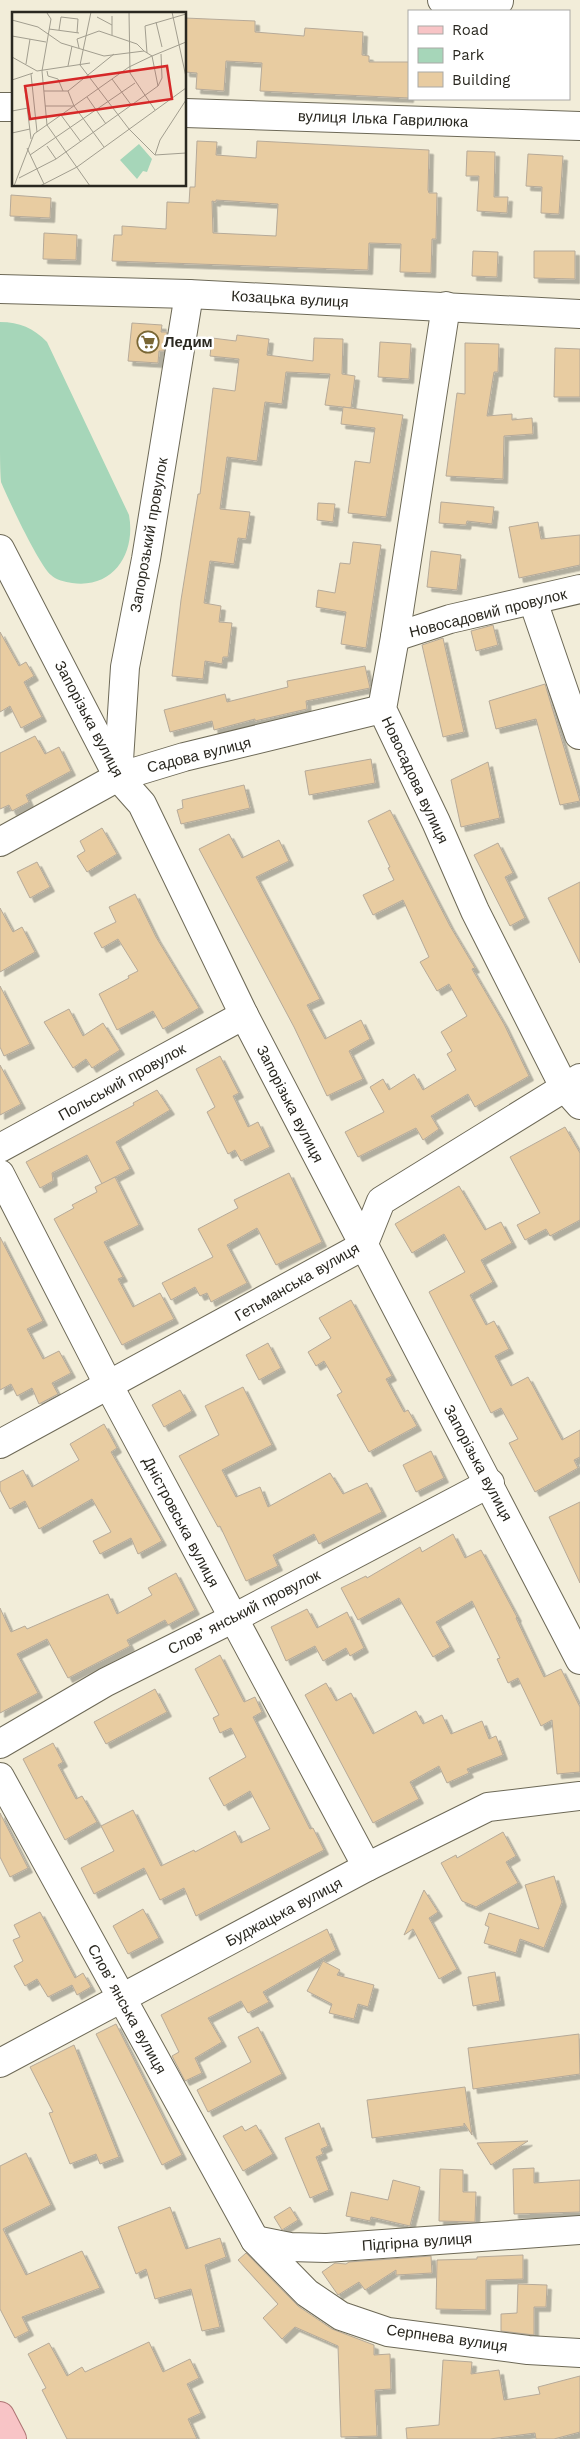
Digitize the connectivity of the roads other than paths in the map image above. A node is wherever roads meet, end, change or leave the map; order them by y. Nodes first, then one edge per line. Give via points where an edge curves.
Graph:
1 (442, 0) edge
2 (499, 1) edge
3 (186, 113) edge
4 (580, 126) edge
5 (0, 289) edge
6 (190, 294) junction
7 (446, 306) junction
8 (580, 314) edge
9 (0, 549) edge
10 (580, 589) edge
11 (533, 601) junction
12 (395, 636) junction
13 (382, 709) junction
14 (579, 735) edge
15 (118, 777) junction
16 (0, 842) edge
17 (244, 1015) junction
18 (575, 1090) edge
19 (0, 1148) edge
20 (0, 1174) edge
21 (363, 1246) junction
22 (109, 1386) junction
23 (0, 1444) edge
24 (490, 1483) junction
25 (232, 1619) junction
26 (580, 1660) edge
27 (0, 1744) edge
28 (0, 1777) edge
29 (580, 1796) edge
30 (367, 1867) junction
31 (121, 1999) junction
32 (0, 2063) edge
33 (580, 2230) edge
34 (255, 2240) junction
35 (580, 2353) edge
36 (0, 2416) edge
37 (12, 2439) edge

1 - 2 street
3 - 4 street, вулиця Ілька Гаврилюка
5 - 6 street, Козацька вулиця
6 - 7 street, Козацька вулиця
6 - 15 street, Запорозький провулок via 125,667
7 - 8 street, Козацька вулиця
7 - 12 street, Новосадова вулиця
9 - 15 street, Запорізька вулиця
10 - 11 street, Новосадовий провулок
11 - 12 street, Новосадовий провулок via 450,619
11 - 14 street
12 - 13 street, Новосадова вулиця
13 - 15 street, Садова вулиця via 184,757
13 - 18 street, Новосадова вулиця via 475,911
15 - 16 street, Садова вулиця
15 - 17 street, Запорізька вулиця via 142,804
17 - 19 street, Польський провулок
17 - 21 street, Запорізька вулиця
18 - 21 street, Гетьманська вулиця via 381,1201
20 - 22 street, Дністровська вулиця
21 - 22 street, Гетьманська вулиця
21 - 24 street, Запорізька вулиця
22 - 23 street, Гетьманська вулиця
22 - 25 street, Дністровська вулиця
24 - 25 street, Словʼянський провулок
24 - 26 street, Запорізька вулиця
25 - 27 street, Словʼянський провулок via 106,1682
25 - 30 street, Дністровська вулиця
28 - 31 street, Словʼянська вулиця
29 - 30 street, Буджацька вулиця via 488,1807
30 - 31 street, Буджацька вулиця
31 - 32 street, Буджацька вулиця
31 - 34 street, Словʼянська вулиця
33 - 34 street, Підгірна вулиця via 326,2248 290,2247
34 - 35 street, Серпнева вулиця via 307,2293 341,2316 388,2332 528,2350
36 - 37 main road

